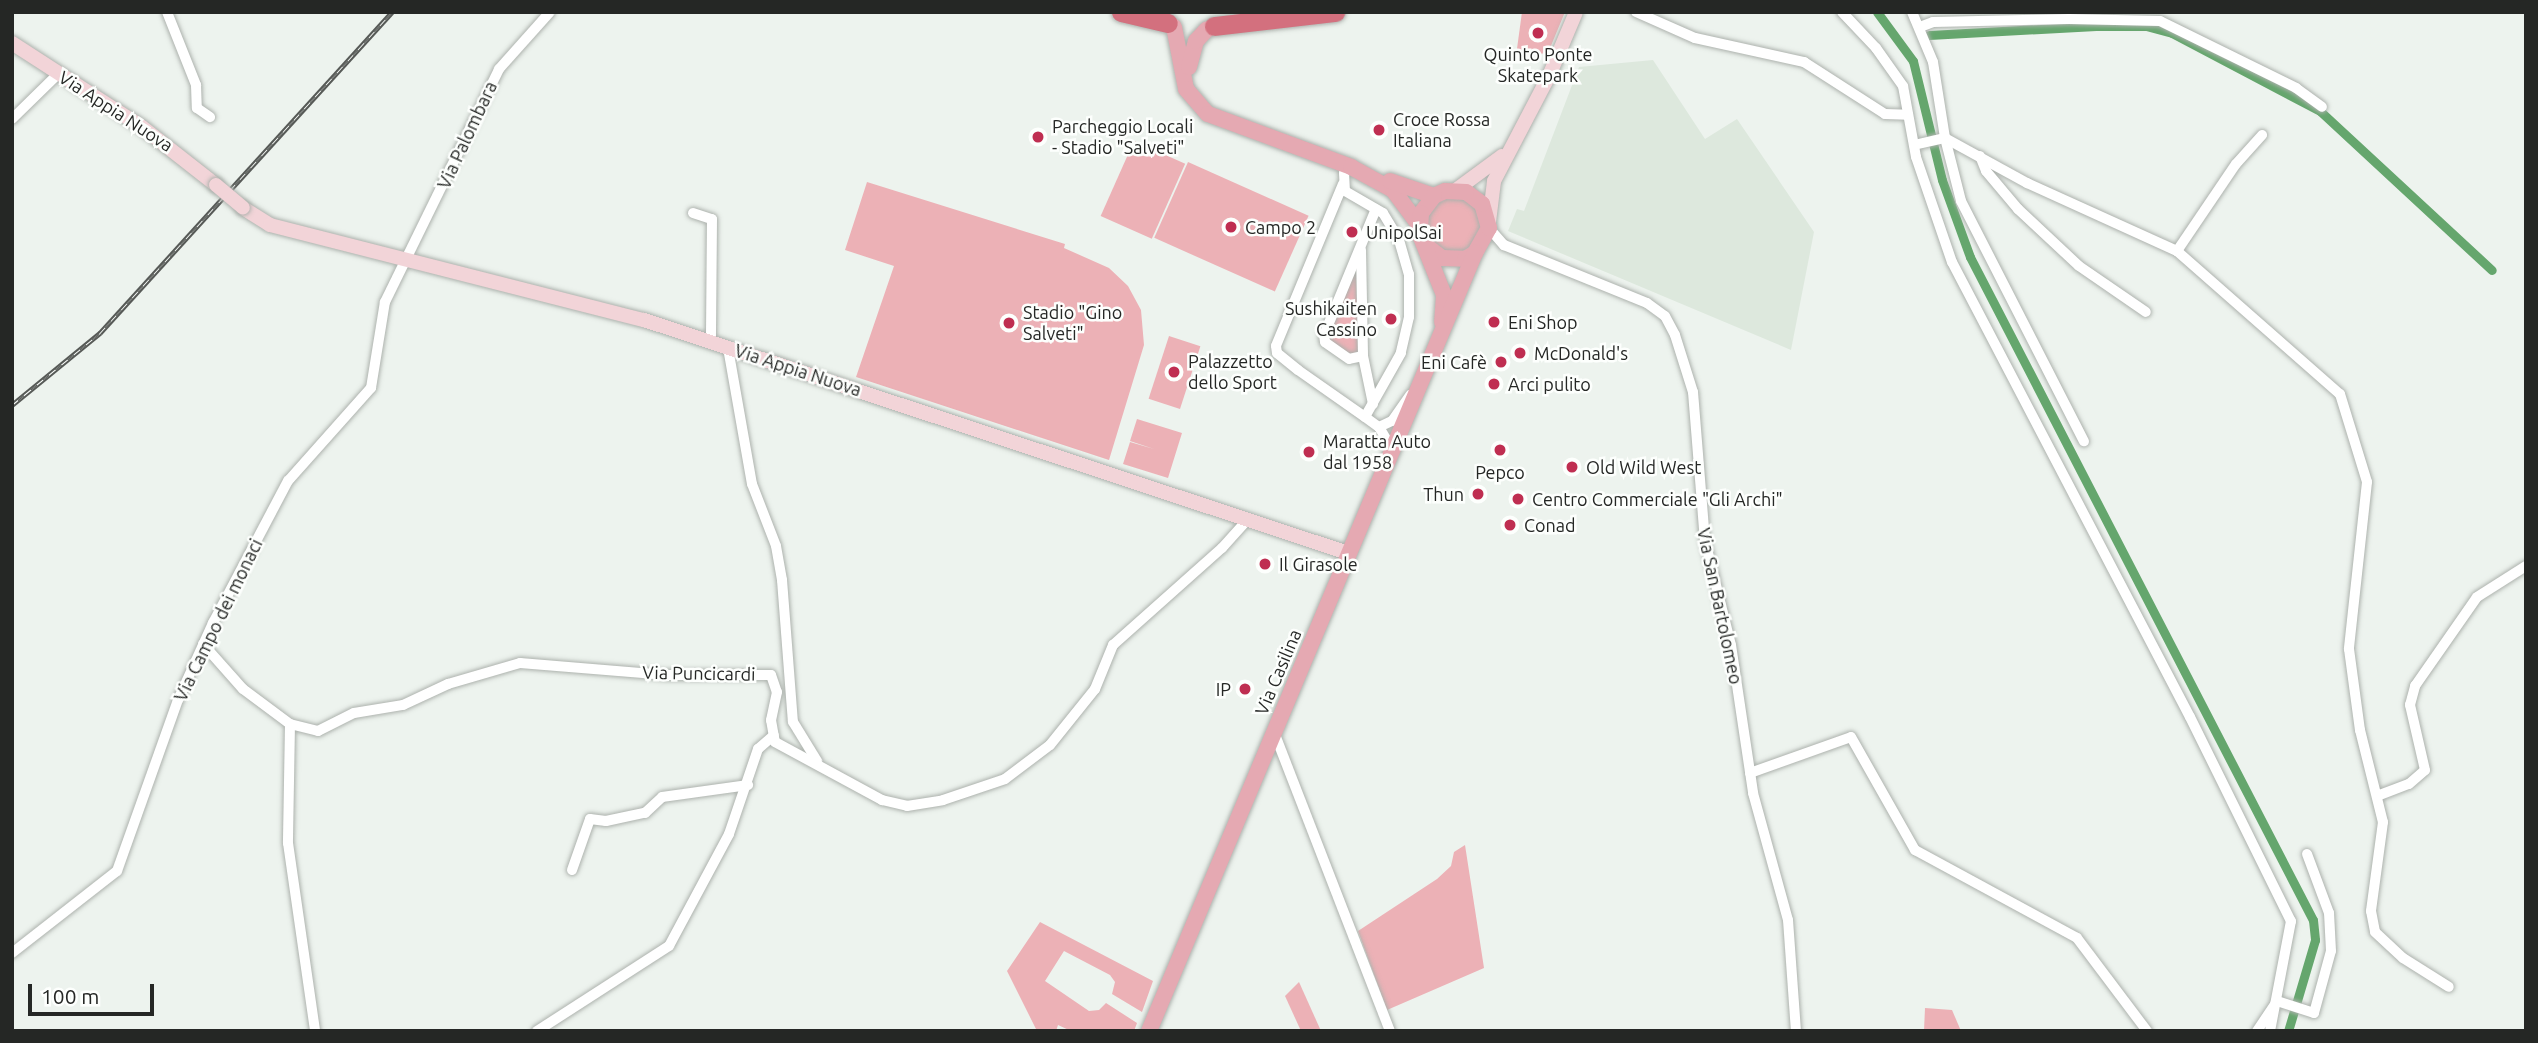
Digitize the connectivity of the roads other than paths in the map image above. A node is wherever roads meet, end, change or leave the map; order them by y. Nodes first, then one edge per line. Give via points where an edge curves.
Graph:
1 (167, 12) edge
2 (550, 12) edge
3 (1121, 12) edge
4 (1231, 12) edge
5 (1335, 12) edge
6 (1576, 12) edge
7 (1636, 12) edge
8 (1842, 12) edge
9 (1912, 12) edge
10 (1166, 21) edge
11 (1920, 26) junction
12 (1211, 27) junction
13 (12, 43) edge
14 (59, 73) junction
15 (2322, 107) dead end
16 (1908, 115) junction
17 (210, 117) dead end
18 (12, 119) edge
19 (2262, 135) dead end
20 (1945, 138) junction
21 (1513, 145) junction
22 (1914, 145) junction
23 (1979, 153) junction
24 (1351, 167) junction
25 (1343, 183) junction
26 (1394, 187) junction
27 (1457, 190) junction
28 (1434, 196) junction
29 (1376, 209) junction
30 (693, 214) dead end
31 (1419, 225) junction
32 (1489, 225) junction
33 (1361, 244) junction
34 (1424, 244) junction
35 (1504, 244) junction
36 (1478, 250) junction
37 (2177, 251) junction
38 (406, 264) junction
39 (2146, 312) dead end
40 (1441, 327) junction
41 (711, 342) junction
42 (729, 348) junction
43 (1363, 356) junction
44 (1416, 387) junction
45 (1373, 404) junction
46 (1365, 417) junction
47 (1379, 427) junction
48 (2084, 441) dead end
49 (1391, 447) junction
50 (1248, 519) junction
51 (1348, 553) junction
52 (2526, 566) edge
53 (203, 645) junction
54 (290, 724) junction
55 (1273, 732) junction
56 (774, 735) junction
57 (823, 768) junction
58 (1750, 773) junction
59 (748, 785) junction
60 (2377, 796) junction
61 (2307, 855) dead end
62 (572, 870) dead end
63 (12, 953) edge
64 (2449, 986) dead end
65 (2277, 1001) junction
66 (315, 1031) edge
67 (537, 1031) edge
68 (1149, 1031) edge
69 (1390, 1031) edge
70 (1796, 1031) edge
71 (2147, 1031) edge
72 (2257, 1031) edge
73 (2270, 1031) edge

1 - 17 street via 196,85 197,108
2 - 38 street, Via Palombara via 499,69
3 - 10 highway
4 - 12 main road
5 - 12 highway
6 - 21 street
7 - 16 street via 1695,38 1804,62 1885,114
8 - 16 street via 1903,86
9 - 11 street
10 - 12 main road
10 - 24 main road via 1186,89 1208,114
11 - 15 street via 2069,19 2160,21
11 - 20 street via 1943,104
12 - 26 main road via 1190,55 1189,72 1193,86 1212,108 1300,138
13 - 14 street, Via Appia Nuova
14 - 18 street
14 - 38 street, Via Appia Nuova, bridge via 170,146 270,225
16 - 22 street
19 - 37 street via 2236,164
20 - 22 street
20 - 23 street
20 - 48 street via 1961,201
21 - 27 street via 1483,174
21 - 32 street via 1494,181
22 - 65 street via 1952,262 2190,717 2291,921
23 - 37 street via 2027,183
23 - 39 street via 1986,171 2018,209 2080,266
24 - 25 street via 1344,173
24 - 26 main road
25 - 29 street via 1345,191
25 - 46 street via 1276,346 1277,353 1298,370
26 - 28 main road
26 - 31 main road, Via Casilina
27 - 28 main road
27 - 32 main road via 1475,197
28 - 31 main road via 1421,213
29 - 33 street
29 - 45 street via 1399,240 1410,294 1401,353
30 - 41 street via 712,219
31 - 34 main road, Via Casilina
32 - 35 street
32 - 36 main road, Via Casilina
33 - 43 street
33 - 43 street via 1323,340 1349,359
34 - 36 main road via 1442,258 1465,259
34 - 40 main road, Via Casilina via 1444,295
35 - 36 street
35 - 58 street, Via San Bartolomeo via 1647,303 1671,325 1693,392 1705,541 1731,645
36 - 40 main road, Via Casilina
37 - 60 street via 2340,394 2367,482 2349,649 2360,730
38 - 41 street, Via Appia Nuova via 582,301
38 - 53 street, Via Campo dei monaci via 385,302 371,388 288,481
40 - 44 main road, Via Casilina
41 - 42 street, Via Appia Nuova
42 - 50 street, Via Appia Nuova
42 - 57 street via 752,484 776,545 782,580 793,722
43 - 45 street
44 - 47 street via 1392,421
44 - 49 main road, Via Casilina
45 - 46 street
46 - 47 street
47 - 49 street
49 - 51 main road, Via Casilina
50 - 51 street, Via Appia Nuova
50 - 57 street via 1113,645 1095,689 1074,718 1050,744 1005,779 943,800 907,806 882,800
51 - 55 main road, Via Casilina
52 - 60 street via 2472,602 2415,686 2410,705 2425,770 2409,784
53 - 54 street, Via Puncicardi via 243,689
53 - 63 street, Via Campo dei monaci via 178,700 117,871
54 - 56 street, Via Puncicardi via 318,731 354,713 402,705 449,684 520,663 664,675 771,675 777,692 771,720
54 - 66 street via 288,844
55 - 68 main road, Via Casilina
55 - 69 street
56 - 57 street via 775,743
56 - 59 street via 758,749
58 - 70 street, Via San Bartolomeo via 1788,920
58 - 71 street via 1851,737 1915,850 2077,938
59 - 62 street via 662,797 645,813 606,821 590,819
59 - 67 street via 707,880 669,947
60 - 64 street via 2384,828 2371,911 2375,932 2403,958
61 - 65 street via 2329,913 2331,951 2314,1013
65 - 72 street
65 - 73 street

